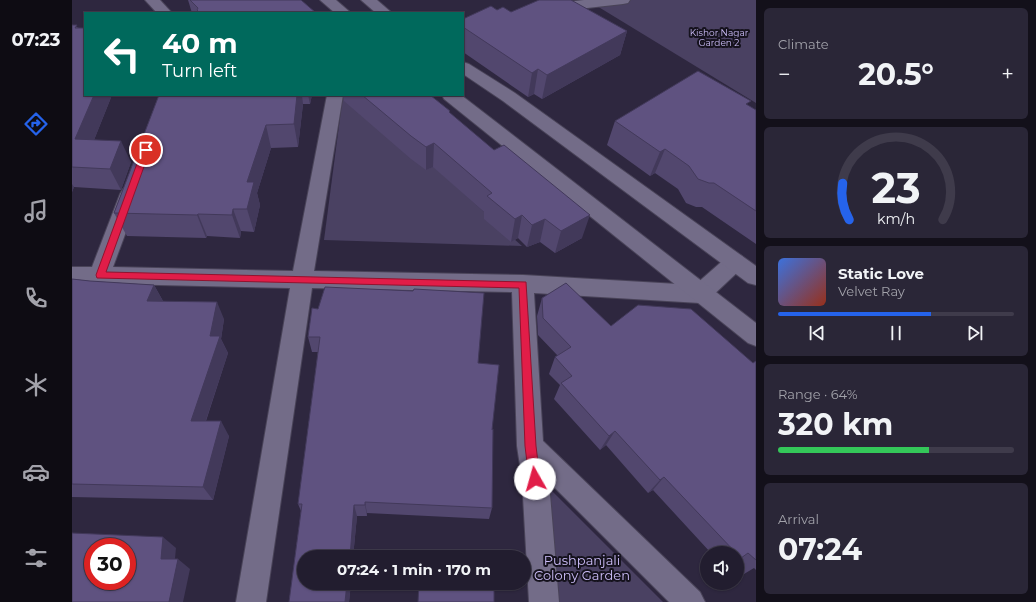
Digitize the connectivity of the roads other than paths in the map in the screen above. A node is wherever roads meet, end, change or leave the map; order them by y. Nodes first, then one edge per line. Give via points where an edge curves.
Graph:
1 (152, 0) edge
2 (327, 0) edge
3 (368, 0) edge
4 (623, 0) edge
5 (538, 4) edge
6 (164, 12) edge
7 (343, 12) edge
8 (384, 12) edge
9 (464, 68) edge
10 (335, 96) edge
11 (451, 96) edge
12 (137, 174) edge
13 (735, 262) junction
14 (72, 275) edge
15 (100, 275) junction
16 (756, 277) edge
17 (302, 280) junction
18 (523, 284) junction
19 (700, 294) junction
20 (756, 336) edge
21 (530, 446) junction
22 (251, 602) edge
23 (544, 602) edge
24 (690, 602) edge

1 - 6 street
2 - 7 street
3 - 8 street
4 - 5 street via 540,9
9 - 13 street via 509,97
10 - 17 street
11 - 19 street
12 - 15 street
13 - 16 street
13 - 19 street
14 - 15 street
15 - 17 street
17 - 18 street
17 - 22 street
18 - 19 street
18 - 21 street
19 - 20 street
21 - 23 street via 535,479
21 - 24 street

